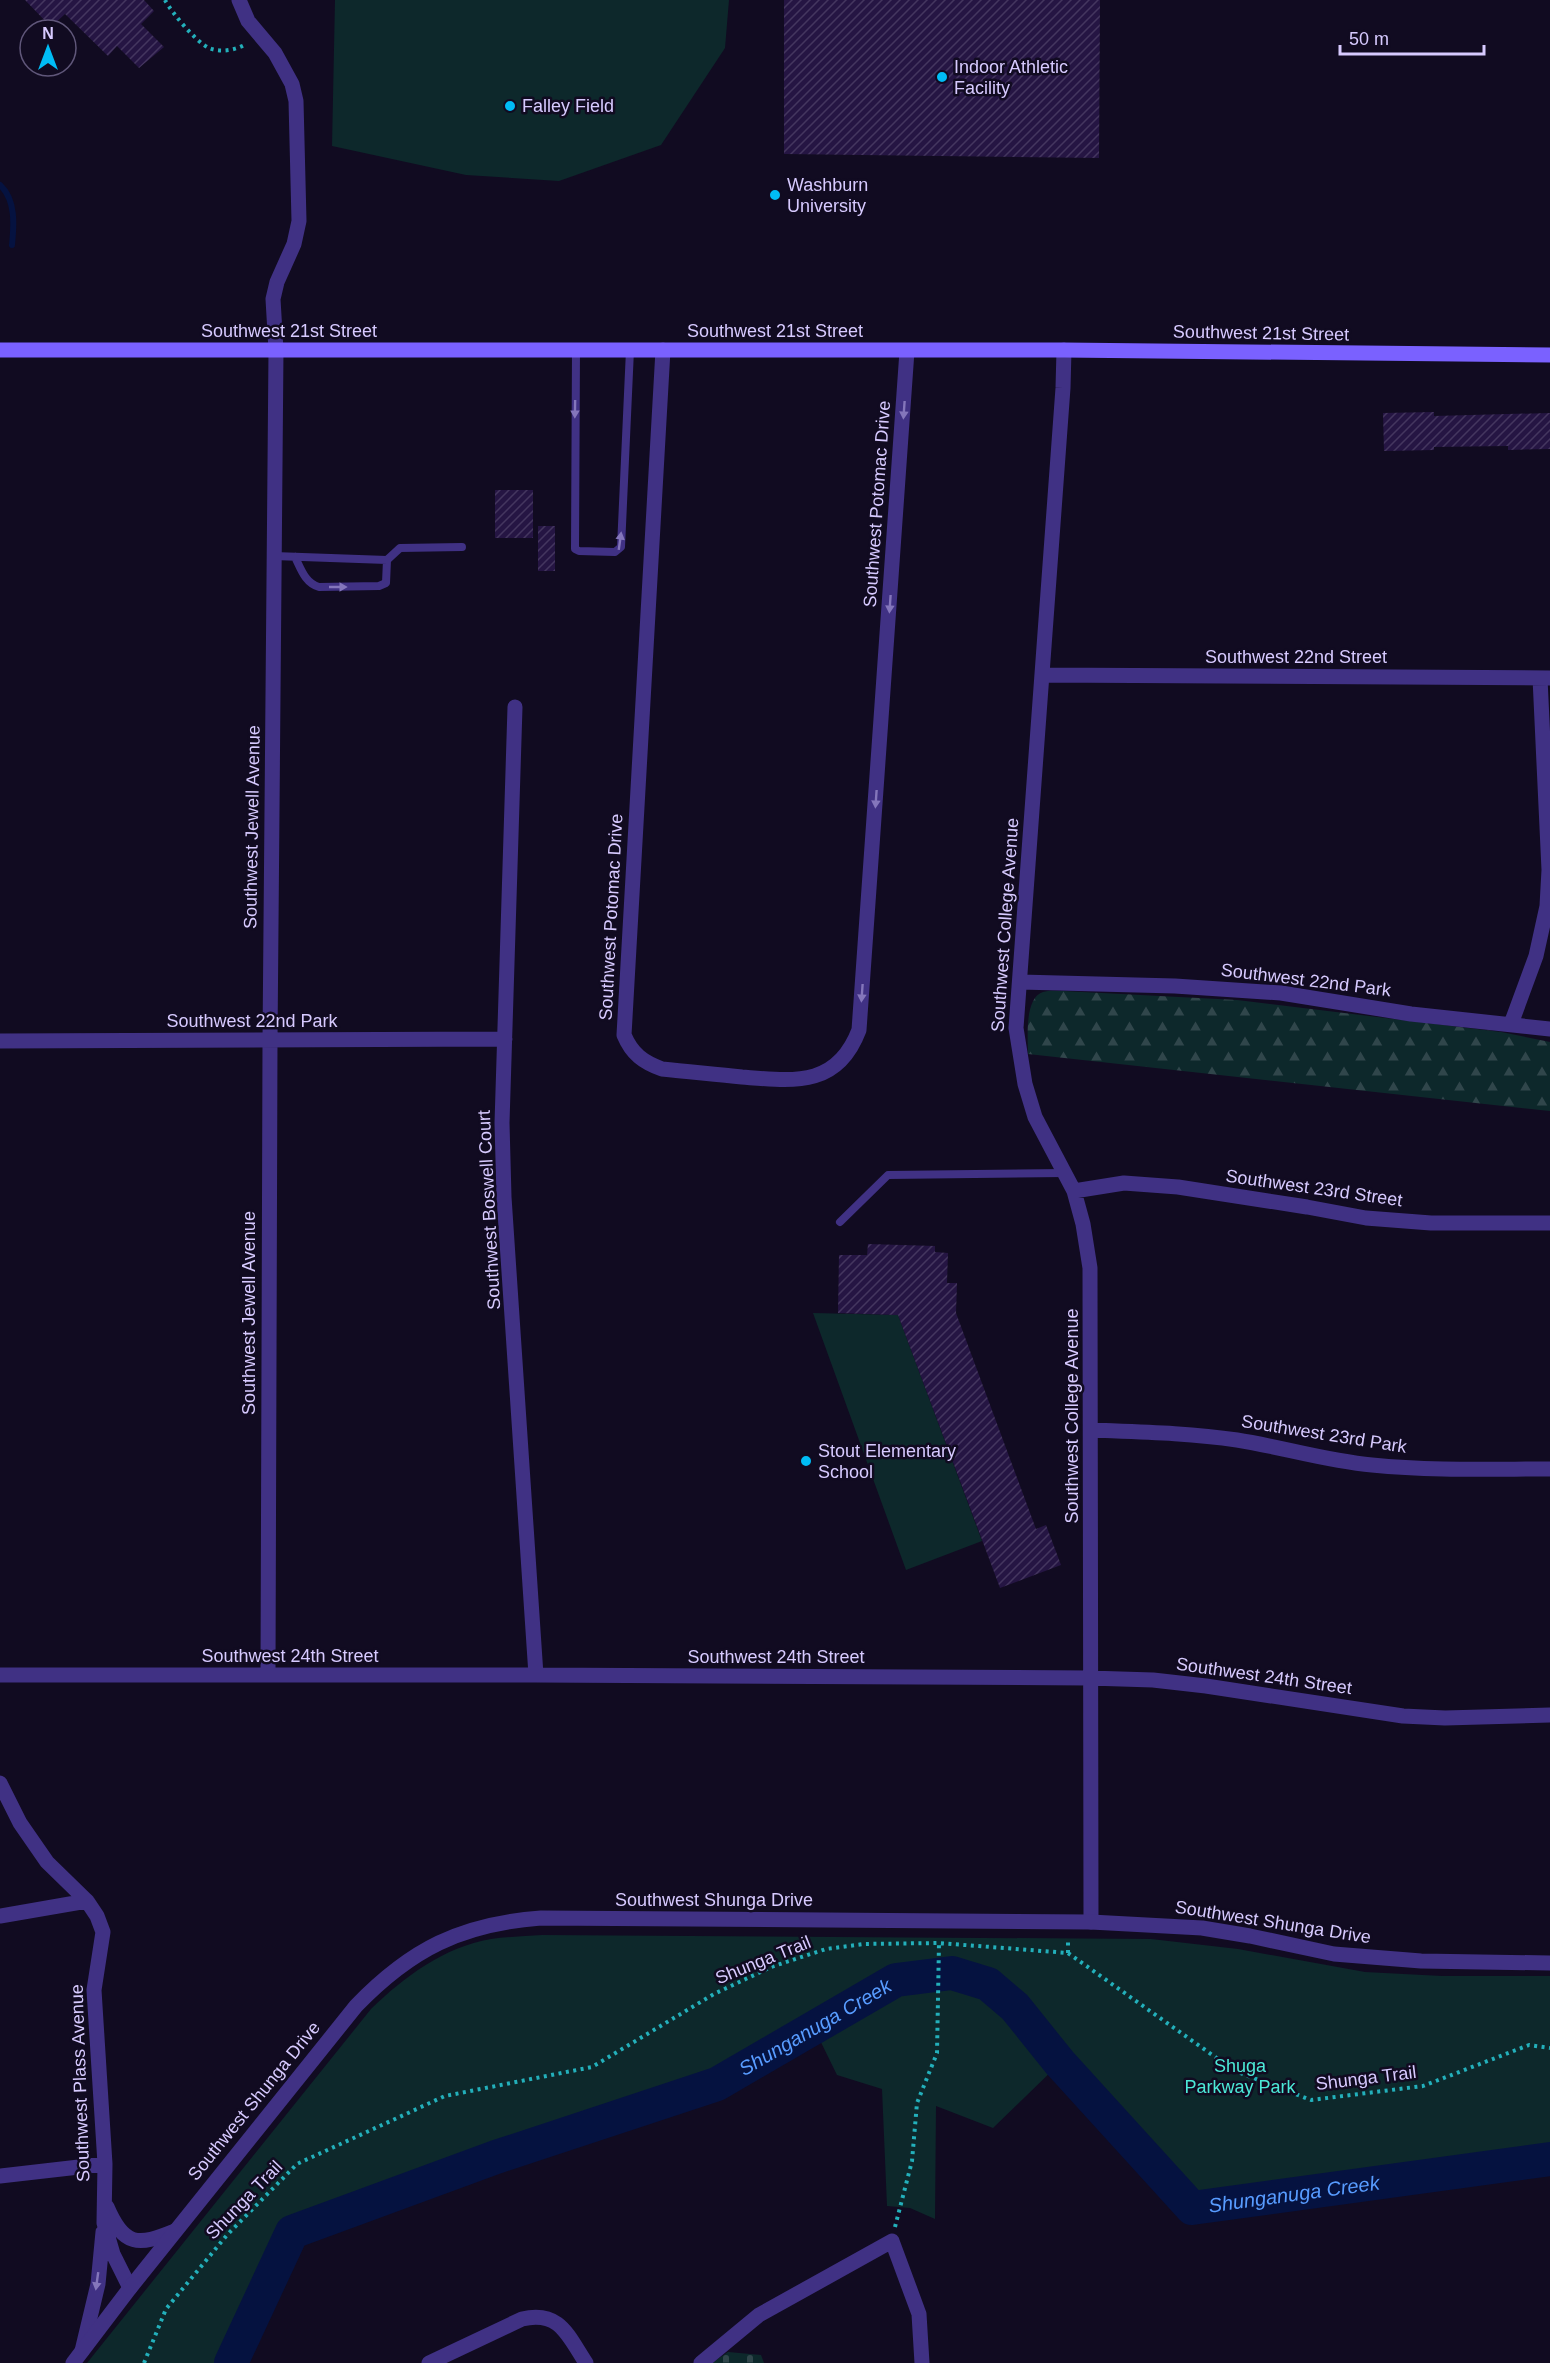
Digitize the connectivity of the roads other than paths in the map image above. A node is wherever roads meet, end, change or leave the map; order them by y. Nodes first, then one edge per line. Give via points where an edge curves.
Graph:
1 (239, 0) edge
2 (0, 350) edge
3 (276, 350) junction
4 (576, 350) junction
5 (630, 350) junction
6 (663, 350) junction
7 (1064, 350) junction
8 (907, 351) junction
9 (1550, 355) edge
10 (462, 547) dead end
11 (274, 556) junction
12 (295, 557) junction
13 (387, 560) junction
14 (1042, 675) junction
15 (1545, 678) edge
16 (515, 707) dead end
17 (1020, 982) junction
18 (1511, 1024) junction
19 (1550, 1029) edge
20 (505, 1039) junction
21 (0, 1041) edge
22 (270, 1041) junction
23 (1065, 1173) junction
24 (1074, 1191) junction
25 (840, 1222) dead end
26 (1550, 1223) edge
27 (1091, 1430) junction
28 (1550, 1469) edge
29 (0, 1675) edge
30 (268, 1675) junction
31 (536, 1675) junction
32 (1089, 1678) junction
33 (1550, 1715) edge
34 (0, 1783) edge
35 (87, 1901) junction
36 (0, 1916) edge
37 (1091, 1922) junction
38 (1550, 1963) edge
39 (105, 2164) junction
40 (0, 2176) edge
41 (104, 2200) junction
42 (104, 2223) junction
43 (175, 2231) junction
44 (129, 2288) junction
45 (77, 2357) edge
46 (429, 2363) edge
47 (586, 2363) edge
48 (701, 2363) edge
49 (922, 2363) edge

1 - 3 street, Southwest Jewell Avenue via 248,21 275,53 292,84 298,117 299,221 273,300
2 - 3 main road, Southwest 21st Street
3 - 4 main road, Southwest 21st Street
3 - 11 street, Southwest Jewell Avenue
4 - 5 main road, Southwest 21st Street
4 -> 5 lane via 575,549 615,552 621,547
5 - 6 main road, Southwest 21st Street
6 - 8 main road, Southwest 21st Street
8 -> 6 street, Southwest Potomac Drive via 859,1030 850,1050 834,1066 814,1077 787,1081 663,1069 636,1056 624,1035
7 - 8 main road, Southwest 21st Street
7 - 9 main road, Southwest 21st Street
7 - 14 street, Southwest College Avenue
10 - 13 lane via 400,548
11 - 12 lane
11 - 22 street, Southwest Jewell Avenue
12 - 13 lane
12 -> 13 lane via 303,574 319,587 379,586 386,583
14 - 15 street, Southwest 22nd Street
14 - 17 street, Southwest College Avenue
15 - 18 street via 1547,906 1536,956
16 - 20 street, Southwest Boswell Court
17 - 18 street, Southwest 22nd Park via 1281,993 1411,1014
17 - 23 street, Southwest College Avenue via 1016,1028 1025,1084 1035,1117
18 - 19 street, Southwest 22nd Park
20 - 22 street, Southwest 22nd Park
20 - 31 street, Southwest Boswell Court via 504,1197
21 - 22 street, Southwest 22nd Park
22 - 30 street, Southwest Jewell Avenue
23 - 24 street, Southwest College Avenue
23 - 25 lane via 888,1174
24 - 26 street, Southwest 23rd Street via 1124,1183 1190,1189 1366,1218 1431,1223
24 - 27 street, Southwest College Avenue via 1090,1269
27 - 28 street, Southwest 23rd Park via 1238,1440 1370,1465
27 - 32 street, Southwest College Avenue
29 - 30 street, Southwest 24th Street
30 - 31 street, Southwest 24th Street
31 - 32 street, Southwest 24th Street
32 - 33 street, Southwest 24th Street via 1206,1686 1403,1716
32 - 37 street, Southwest College Avenue
34 - 35 street, Southwest Plass Avenue via 20,1823 47,1862
35 - 36 street
35 - 39 street, Southwest Plass Avenue via 102,1932 94,1990
37 - 38 street, Southwest Shunga Drive via 1202,1928 1334,1954 1421,1961
37 - 43 street, Southwest Shunga Drive via 541,1918 497,1923 465,1932 428,1948 381,1980
39 - 40 street
39 - 41 street, Southwest Plass Avenue
41 - 42 street, Southwest Plass Avenue
41 - 43 street, Southwest Plass Avenue via 115,2225 131,2238 143,2242
42 - 44 street, Southwest Plass Avenue
42 -> 45 street, Southwest Plass Avenue via 98,2284
43 - 44 street, Southwest Shunga Drive
44 - 45 street, Southwest Shunga Drive
46 - 47 street via 536,2316 550,2318 562,2326
48 - 49 street via 759,2315 892,2241 919,2314

